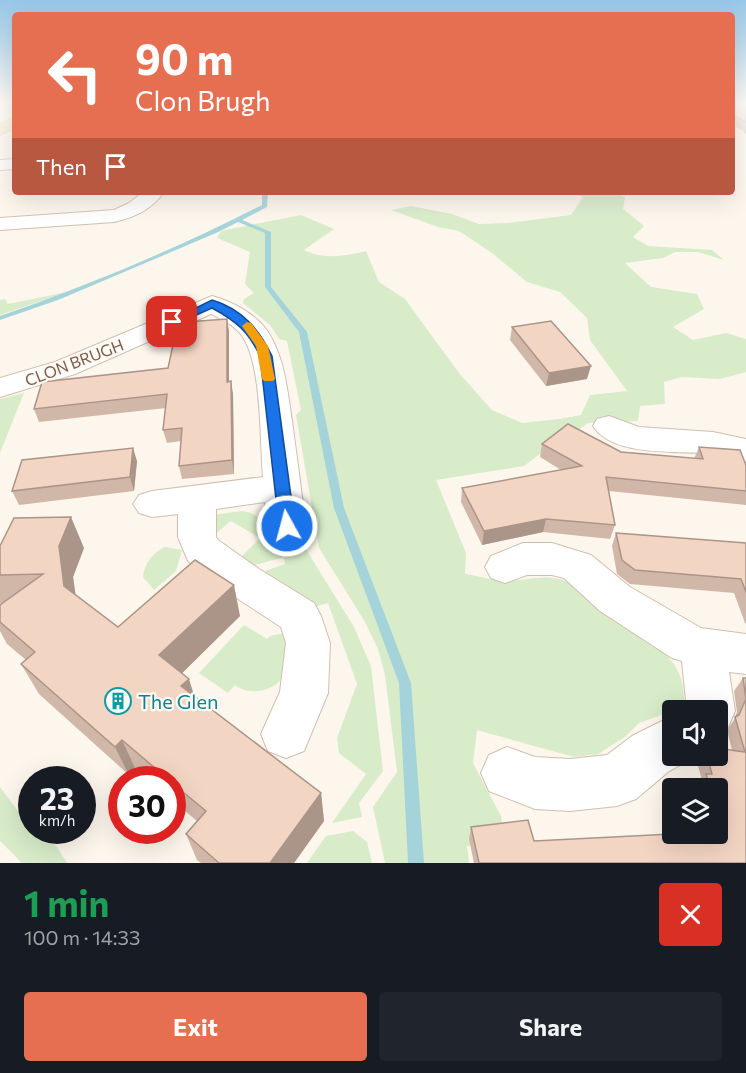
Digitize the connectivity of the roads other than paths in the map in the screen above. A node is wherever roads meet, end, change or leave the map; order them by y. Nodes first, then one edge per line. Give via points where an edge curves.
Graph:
1 (151, 195) edge
2 (0, 224) edge
3 (0, 388) edge
4 (609, 426) dead end
5 (746, 451) edge
6 (282, 488) junction
7 (197, 498) junction
8 (152, 504) dead end
9 (287, 526) dead end
10 (506, 567) dead end
11 (724, 652) edge
12 (713, 700) edge
13 (286, 734) dead end
14 (662, 747) edge
15 (507, 773) dead end

1 - 2 street via 140,207 122,215
3 - 6 street, CLON BRUGH via 65,368 225,297 266,356
4 - 5 street via 626,435 721,444
6 - 7 street
6 - 9 street, CLON BRUGH
7 - 8 street
7 - 13 street via 197,537 202,550 299,616 308,643 304,693
10 - 11 street via 523,559 552,559 577,566 615,599 688,644
11 - 12 street
14 - 15 street via 617,780 570,785 535,783

